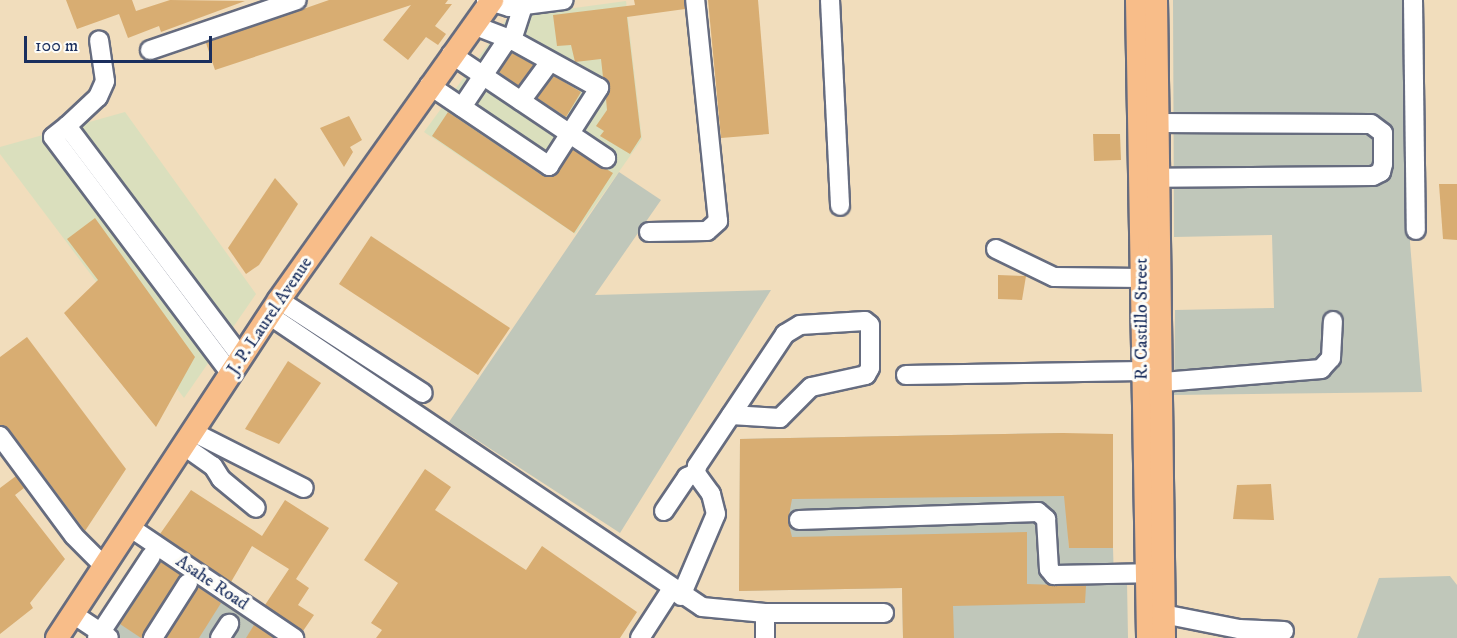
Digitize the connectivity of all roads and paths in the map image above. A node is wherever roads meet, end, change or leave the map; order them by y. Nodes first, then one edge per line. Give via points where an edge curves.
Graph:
1 (297, 0) edge
2 (564, 0) edge
3 (695, 0) edge
4 (830, 0) edge
5 (1137, 0) edge
6 (1156, 0) edge
7 (1413, 0) edge
8 (500, 3) edge
9 (472, 25) junction
10 (99, 40) dead end
11 (512, 40) junction
12 (150, 50) dead end
13 (451, 54) junction
14 (549, 63) junction
15 (483, 76) junction
16 (429, 85) junction
17 (521, 101) junction
18 (462, 107) junction
19 (1158, 123) junction
20 (571, 134) junction
21 (606, 158) dead end
22 (1159, 178) junction
23 (840, 206) dead end
24 (1416, 230) dead end
25 (650, 232) dead end
26 (996, 249) dead end
27 (1151, 249) junction
28 (1142, 278) junction
29 (274, 307) junction
30 (1333, 321) dead end
31 (236, 366) junction
32 (1142, 372) junction
33 (906, 375) dead end
34 (1163, 382) junction
35 (423, 393) dead end
36 (731, 414) junction
37 (0, 436) edge
38 (189, 439) junction
39 (696, 473) junction
40 (304, 488) dead end
41 (256, 508) dead end
42 (664, 511) dead end
43 (799, 520) dead end
44 (131, 528) junction
45 (151, 556) dead end
46 (105, 567) junction
47 (1155, 573) junction
48 (188, 583) dead end
49 (676, 593) junction
50 (1156, 612) junction
51 (884, 613) dead end
52 (73, 614) junction
53 (765, 614) junction
54 (1284, 631) dead end
55 (102, 636) edge
56 (57, 638) edge
57 (153, 638) edge
58 (294, 638) edge
59 (640, 638) edge
60 (765, 638) edge
61 (1148, 638) edge
62 (1164, 638) edge

1 - 12 street
2 - 8 street
3 - 25 street via 718,221 706,231
4 - 23 street
5 - 27 main road, R. Castillo Street
6 - 19 main road, R. Castillo Street
7 - 24 street
8 - 9 main road, J. P. Laurel Avenue
8 - 11 street
9 - 11 street
9 - 13 main road, J. P. Laurel Avenue
10 - 31 street via 105,81 98,97 67,126 121,213
11 - 14 street
11 - 15 street via 505,43
13 - 15 street
13 - 16 main road, J. P. Laurel Avenue
14 - 17 street
14 - 20 street via 598,88
15 - 17 street
15 - 18 street
16 - 18 street
16 - 29 main road, J. P. Laurel Avenue
17 - 20 street
18 - 20 street via 549,166
19 - 22 main road, R. Castillo Street
19 - 22 street via 1371,124 1383,133 1383,164 1381,172 1373,176
20 - 21 street
22 - 27 main road, R. Castillo Street
26 - 28 street via 1054,277
27 - 28 main road, R. Castillo Street
27 - 34 main road, R. Castillo Street
28 - 32 main road, R. Castillo Street
29 - 31 main road, J. P. Laurel Avenue
29 - 35 street
29 - 49 street
30 - 34 street via 1331,358 1321,369
31 - 38 main road, J. P. Laurel Avenue
32 - 33 street
32 - 47 main road, R. Castillo Street
34 - 47 main road, R. Castillo Street
36 - 36 street via 794,327 865,321 870,326 870,368 866,375 811,387 780,418
36 - 39 street
37 - 46 street via 74,536
38 - 40 street
38 - 41 street via 220,479
38 - 44 main road, J. P. Laurel Avenue
39 - 42 street via 687,477
39 - 49 street via 711,494 716,514
43 - 47 street via 1038,512 1046,519 1049,569 1054,575
44 - 46 main road, J. P. Laurel Avenue
44 - 58 street, Asahe Road
45 - 55 street
46 - 52 main road, J. P. Laurel Avenue
47 - 50 main road, R. Castillo Street
48 - 57 street
49 - 53 street via 709,610
49 - 59 street
50 - 54 street via 1239,629
50 - 61 main road, R. Castillo Street
50 - 62 main road, R. Castillo Street
51 - 53 street
52 - 55 street
52 - 56 main road, J. P. Laurel Avenue
53 - 60 street

